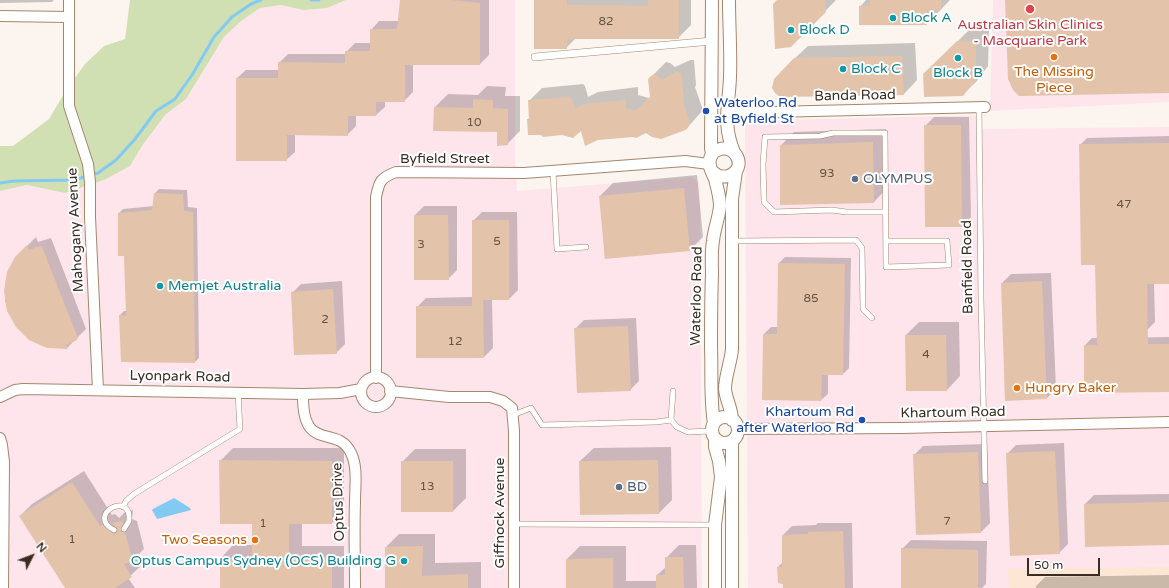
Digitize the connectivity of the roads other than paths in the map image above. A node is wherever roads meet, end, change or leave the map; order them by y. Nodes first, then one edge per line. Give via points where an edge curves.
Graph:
1 (69, 0) edge
2 (712, 0) edge
3 (729, 0) edge
4 (0, 16) edge
5 (69, 17) junction
6 (712, 41) junction
7 (535, 57) dead end
8 (982, 107) joint
9 (727, 113) junction
10 (734, 152) junction
11 (711, 163) junction
12 (553, 171) junction
13 (736, 171) junction
14 (886, 212) junction
15 (732, 241) junction
16 (886, 241) junction
17 (586, 247) dead end
18 (872, 318) dead end
19 (376, 378) junction
20 (361, 389) junction
21 (98, 390) junction
22 (673, 391) dead end
23 (390, 392) junction
24 (238, 393) junction
25 (303, 394) junction
26 (0, 397) edge
27 (513, 415) junction
28 (671, 420) junction
29 (1169, 422) edge
30 (984, 426) junction
31 (734, 430) junction
32 (713, 431) junction
33 (0, 438) edge
34 (985, 481) dead end
35 (123, 507) junction
36 (514, 524) junction
37 (715, 525) junction
38 (124, 529) dead end
39 (114, 530) dead end
40 (2, 565) edge
41 (3, 588) edge
42 (355, 588) edge
43 (514, 588) edge
44 (715, 588) edge
45 (732, 588) edge

1 - 5 street, Mahogany Avenue
2 - 6 street, Waterloo Road
3 - 9 street via 730,76
4 - 5 street
5 - 21 street, Mahogany Avenue via 69,106 88,164 90,182
6 - 7 street
6 - 11 street, Waterloo Road
8 - 9 street, Banda Road
8 - 30 lane, Banfield Road via 980,298
9 - 10 street via 728,133
10 - 11 street via 725,148 715,151
10 - 13 street via 738,162
11 - 12 street, Byfield Street via 685,162
11 - 13 street via 715,175 724,178
11 - 32 street, Waterloo Road via 720,207 712,253
12 - 17 lane via 557,249
12 - 19 street, Byfield Street via 396,172 385,176 379,184 376,198
13 - 15 street via 732,199
14 - 14 lane via 885,133 764,137 764,202 774,212
14 - 16 lane
15 - 18 lane via 856,240 862,248 863,309
15 - 31 street via 732,349 725,387
16 - 16 lane via 886,267 949,265 947,240
19 - 20 street via 367,381
19 - 23 street via 384,380 390,387
20 - 23 street via 362,399 374,407 388,401
20 - 25 street, Lyonpark Road via 340,394
21 - 24 street, Lyonpark Road
21 - 26 street, Lyonpark Road via 23,389
22 - 28 lane
23 - 27 street via 449,397 490,397 502,400 512,408
24 - 25 street, Lyonpark Road
24 - 35 lane via 240,429 134,494
25 - 42 street, Optus Drive via 303,410 308,425 317,434 344,443 351,454 355,473
27 - 28 lane via 531,408 542,425
27 - 36 street, Giffnock Avenue
28 - 32 lane via 677,427 688,432
29 - 30 street, Khartoum Road
30 - 31 street, Khartoum Road
30 - 34 lane, Banfield Road
31 - 32 street via 726,443 721,443
31 - 32 street via 728,418 721,418
31 - 45 street
32 - 37 street, Waterloo Road via 721,477
33 - 40 street via 4,462
35 - 38 lane via 130,517
35 - 39 lane via 111,507 106,513 105,521
36 - 37 lane
36 - 43 street, Giffnock Avenue
37 - 44 street, Waterloo Road
40 - 41 street

